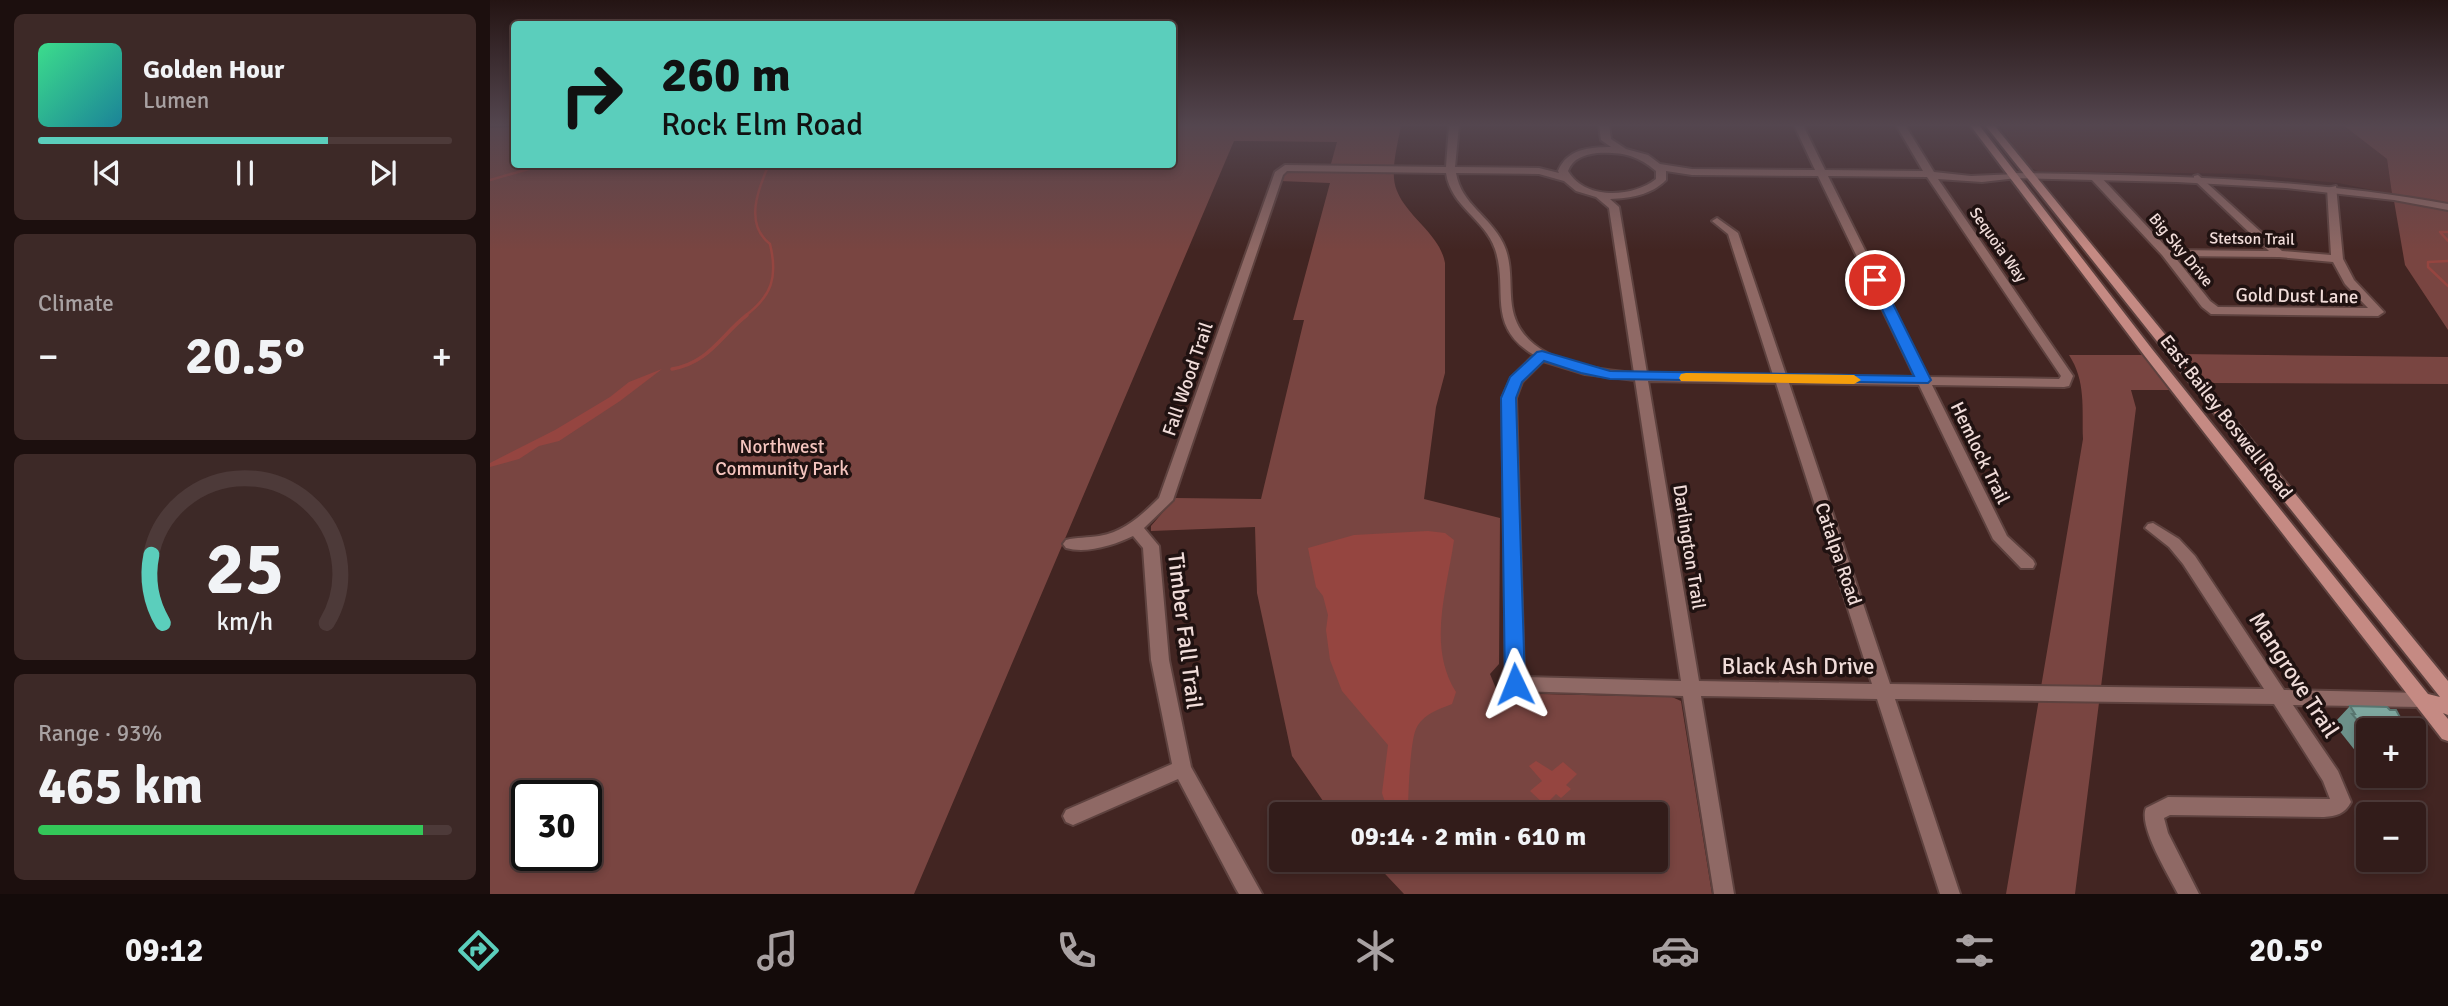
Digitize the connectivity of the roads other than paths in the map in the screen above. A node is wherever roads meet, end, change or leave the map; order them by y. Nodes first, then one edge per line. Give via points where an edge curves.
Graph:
1 (1451, 167) edge
2 (1557, 167) edge
3 (1564, 167) edge
4 (1660, 167) joint
5 (1818, 167) edge
6 (1926, 167) edge
7 (2006, 167) edge
8 (2023, 167) edge
9 (1451, 170) junction
10 (1539, 171) junction
11 (1692, 172) junction
12 (1821, 173) junction
13 (1930, 174) junction
14 (2013, 176) junction
15 (2031, 176) junction
16 (2095, 177) junction
17 (1565, 178) junction
18 (2198, 178) junction
19 (1661, 180) junction
20 (2332, 188) junction
21 (1619, 201) junction
22 (2448, 207) edge
23 (1717, 221) dead end
24 (2166, 253) junction
25 (2279, 254) junction
26 (2337, 259) junction
27 (2216, 311) joint
28 (1542, 355) junction
29 (1641, 377) junction
30 (1780, 379) junction
31 (1923, 380) junction
32 (1135, 528) junction
33 (2153, 528) dead end
34 (1071, 544) dead end
35 (2027, 564) dead end
36 (1691, 690) junction
37 (1884, 690) junction
38 (2447, 695) edge
39 (2280, 696) junction
40 (2422, 700) junction
41 (2448, 733) edge
42 (1182, 768) junction
43 (1073, 816) dead end
44 (1252, 894) edge
45 (1724, 894) edge
46 (1950, 894) edge
47 (2189, 894) edge

1 - 9 street
2 - 10 street
3 - 17 street
4 - 11 street
4 - 19 street
5 - 12 street, Hemlock Trail
6 - 13 street, Sequoia Way
7 - 14 main road, East Bailey Boswell Road
8 - 15 main road, East Bailey Boswell Road
9 - 10 street
9 - 28 street via 1455,189 1491,228 1501,248 1509,320
9 - 32 street, Fall Wood Trail via 1285,168 1278,174 1166,500
10 - 17 street
11 - 12 street
11 - 19 street
12 - 13 street
12 - 31 street, Hemlock Trail
13 - 14 street via 1996,180
13 - 31 street, Sequoia Way via 2067,376 2063,383
14 - 15 street
14 - 40 main road, East Bailey Boswell Road
15 - 16 street
15 - 38 main road, East Bailey Boswell Road
16 - 18 street
16 - 24 street, Big Sky Drive
17 - 21 street via 1577,188
18 - 20 street
18 - 25 street
19 - 21 street via 1648,191
20 - 22 street
20 - 26 street
21 - 29 street, Darlington Trail
23 - 30 street, Catalpa Road via 1733,233
24 - 25 street, Stetson Trail
24 - 27 street, Big Sky Drive
25 - 26 street, Stetson Trail
26 - 27 street, Gold Dust Lane via 2348,282 2378,312
28 - 29 street via 1586,370
28 - 36 street, Black Ash Drive via 1516,381 1509,398 1515,684
29 - 30 street
29 - 36 street, Darlington Trail
30 - 31 street
30 - 37 street, Catalpa Road
31 - 35 street, Hemlock Trail via 2001,539
32 - 34 street, Fall Wood Trail via 1099,544
32 - 42 street, Timber Fall Trail via 1151,546 1160,660
33 - 39 street, Mangrove Trail via 2189,560
36 - 37 street, Black Ash Drive
36 - 45 street, Darlington Trail
37 - 39 street, Black Ash Drive
37 - 46 street, Catalpa Road
38 - 40 main road
39 - 40 street, Black Ash Drive
39 - 47 street, Mangrove Trail via 2339,790 2341,802 2323,808 2168,806 2153,814
40 - 41 main road, East Bailey Boswell Road
42 - 43 street
42 - 44 street, Timber Fall Trail

